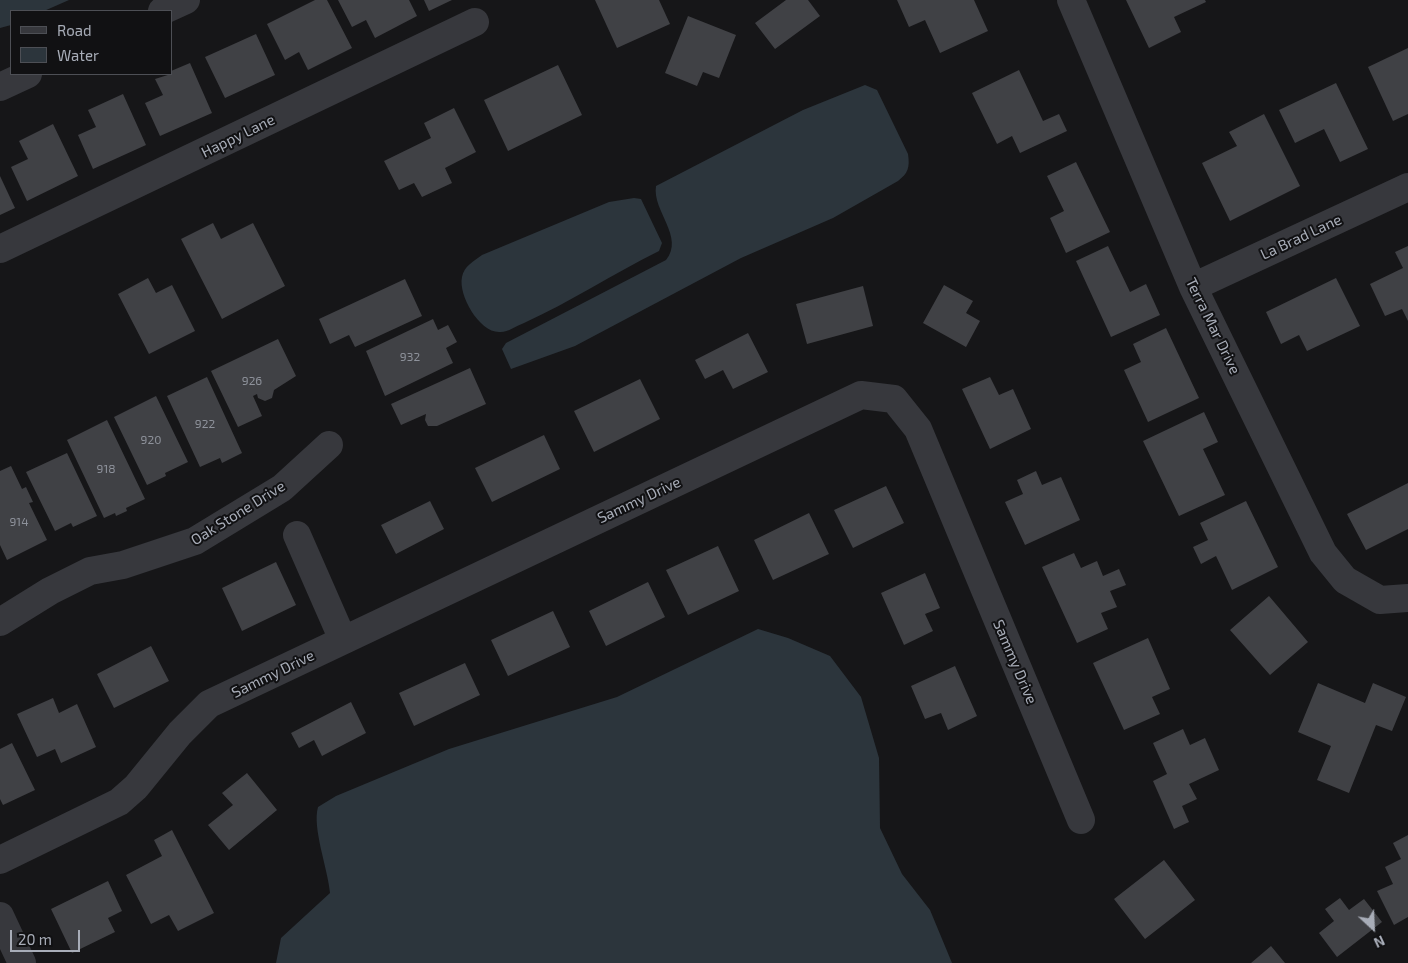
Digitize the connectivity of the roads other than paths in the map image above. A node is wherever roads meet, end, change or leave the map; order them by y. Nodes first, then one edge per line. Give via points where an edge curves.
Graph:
1 (186, 0) edge
2 (1072, 0) edge
3 (164, 10) edge
4 (475, 22) dead end
5 (26, 75) edge
6 (0, 87) edge
7 (1408, 187) edge
8 (0, 250) edge
9 (1193, 287) junction
10 (329, 444) dead end
11 (297, 535) dead end
12 (1408, 598) edge
13 (0, 622) edge
14 (343, 640) junction
15 (1081, 820) dead end
16 (0, 860) edge
17 (0, 916) edge
18 (22, 963) edge

1 - 3 street
2 - 9 street, Terra Mar Drive
4 - 8 street, Happy Lane
5 - 6 street
7 - 9 street, La Brad Lane
9 - 12 street, Terra Mar Drive via 1323,553 1345,580 1380,600
10 - 13 street, Oak Stone Drive via 282,488 194,541 123,565 90,571
11 - 14 street
14 - 15 street, Sammy Drive via 861,395 894,399 918,429
14 - 16 street, Sammy Drive via 209,704 119,802
17 - 18 street

